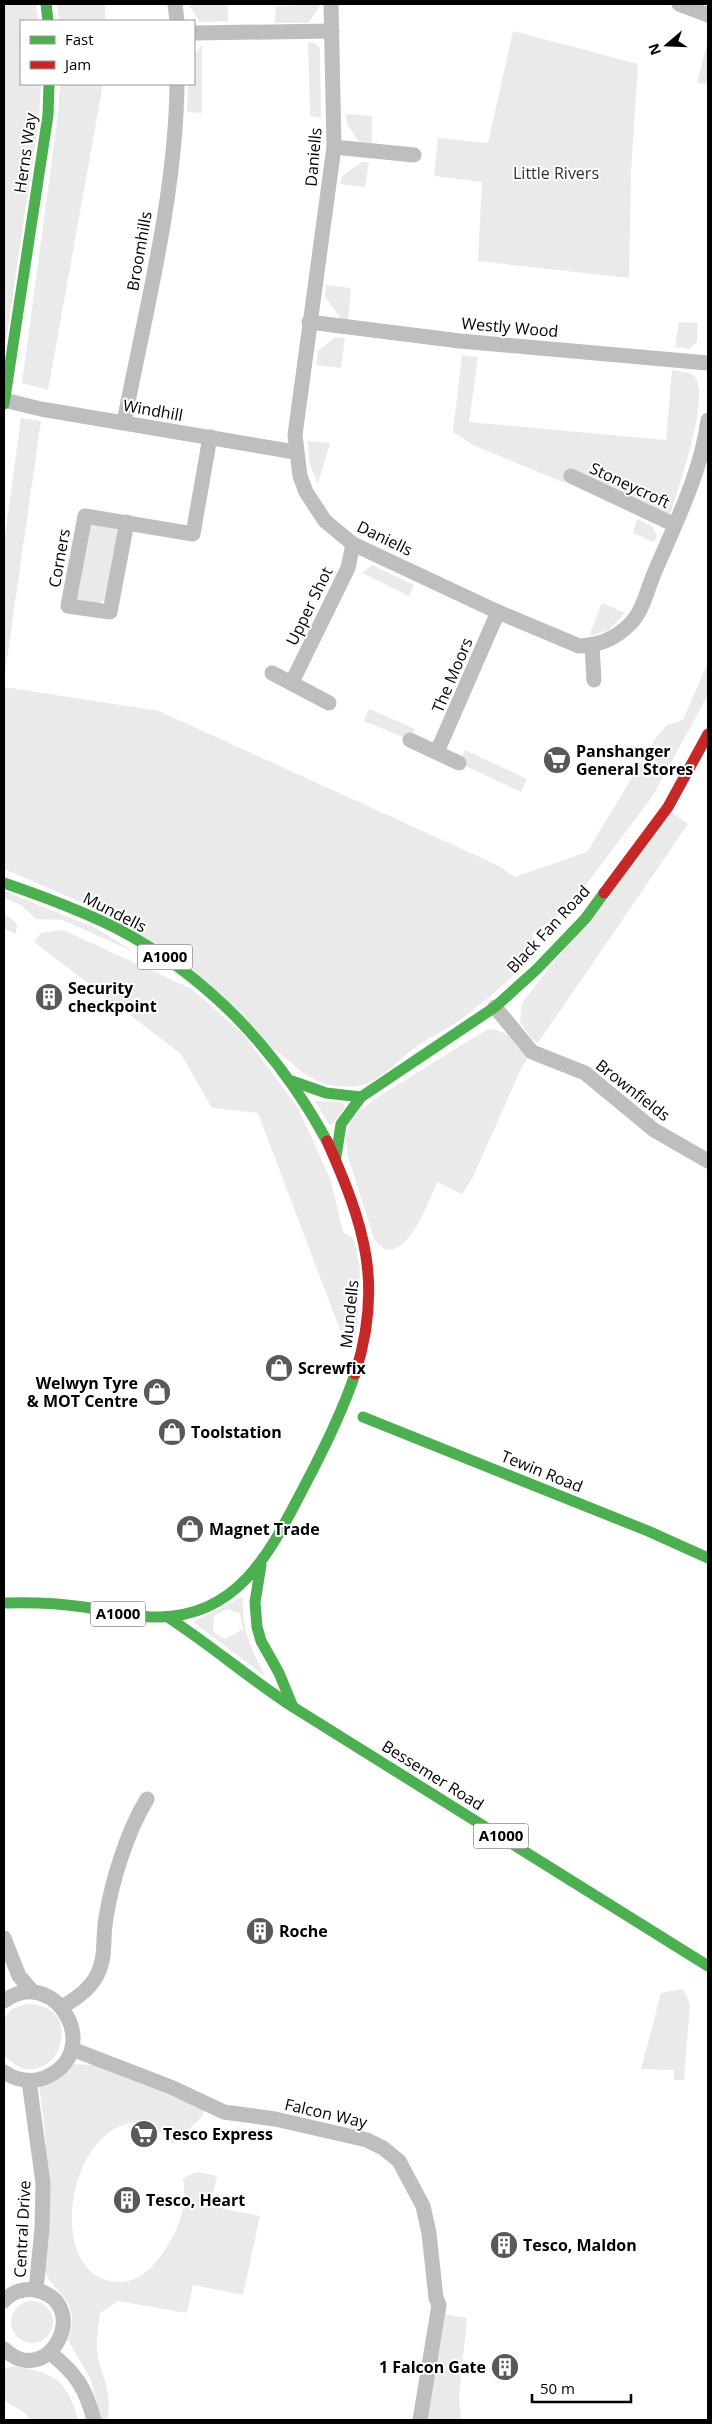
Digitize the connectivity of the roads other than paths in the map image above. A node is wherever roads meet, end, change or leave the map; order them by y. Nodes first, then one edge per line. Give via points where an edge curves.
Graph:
1 (46, 4) edge
2 (176, 4) edge
3 (331, 4) edge
4 (680, 4) edge
5 (708, 15) edge
6 (48, 20) edge
7 (177, 20) edge
8 (332, 30) junction
9 (195, 33) edge
10 (49, 85) edge
11 (177, 85) edge
12 (334, 147) junction
13 (414, 155) dead end
14 (310, 322) junction
15 (708, 363) edge
16 (4, 400) edge
17 (4, 404) edge
18 (124, 422) junction
19 (708, 427) edge
20 (210, 437) junction
21 (295, 452) junction
22 (571, 476) dead end
23 (127, 522) junction
24 (675, 525) junction
25 (353, 544) junction
26 (498, 612) junction
27 (592, 646) junction
28 (272, 672) dead end
29 (594, 680) dead end
30 (292, 682) junction
31 (329, 703) dead end
32 (708, 734) edge
33 (410, 740) dead end
34 (437, 752) junction
35 (459, 763) dead end
36 (4, 883) edge
37 (495, 1006) junction
38 (292, 1081) junction
39 (361, 1097) junction
40 (336, 1157) junction
41 (708, 1161) edge
42 (350, 1393) junction
43 (363, 1416) junction
44 (335, 1428) junction
45 (708, 1558) edge
46 (262, 1566) junction
47 (4, 1603) edge
48 (169, 1618) junction
49 (293, 1707) junction
50 (147, 1799) dead end
51 (4, 1938) edge
52 (708, 1966) edge
53 (34, 1992) junction
54 (4, 2001) edge
55 (62, 2007) junction
56 (72, 2049) junction
57 (4, 2072) edge
58 (29, 2081) junction
59 (36, 2290) junction
60 (4, 2301) edge
61 (4, 2349) edge
62 (50, 2353) junction
63 (94, 2420) edge
64 (420, 2420) edge

1 - 6 main road
2 - 7 street
3 - 8 street, Daniells
4 - 5 street
8 - 9 street
8 - 12 street, Daniells
10 - 16 main road, Herns Way via 48,115
11 - 18 street, Broomhills via 171,164 162,224
12 - 13 street
12 - 14 street, Daniells
14 - 15 street, Westly Wood via 460,341
14 - 21 street, Daniells
16 - 17 main road, Herns Way
16 - 18 street, Windhill
18 - 20 street, Windhill
19 - 24 street via 699,462
20 - 21 street, Windhill
20 - 23 street, Corners via 193,534
21 - 25 street, Daniells via 300,476 315,508
22 - 24 street, Stoneycroft
23 - 23 street, Corners via 110,612 68,606 85,516
24 - 27 street via 632,623 613,639
25 - 26 street, Daniells
25 - 30 street, Upper Shot via 348,568
26 - 27 street, Daniells via 579,646
26 - 34 street, The Moors
27 - 29 street
28 - 30 street
30 - 31 street
32 - 37 main road, Black Fan Road via 668,807 585,919 537,969
33 - 34 street
34 - 35 street
36 - 38 main road, Mundells / A1000 via 103,922 163,956 216,997 271,1054
37 - 39 main road, Black Fan Road
37 - 41 street, Brownfields via 532,1052 585,1073 654,1130
38 - 39 main road via 326,1093
38 - 40 main road, Mundells / A1000
39 - 40 main road, Black Fan Road via 341,1124
40 - 42 main road, Mundells / A1000 via 363,1236 369,1275 364,1343
42 - 43 main road via 362,1409
42 - 44 main road, Mundells / A1000
43 - 44 main road
43 - 45 main road, Tewin Road
44 - 46 main road, Mundells / A1000
46 - 48 main road, Mundells / A1000 via 228,1596 204,1609
46 - 49 main road, A1000 via 256,1592 257,1627
47 - 48 main road, Mundells / A1000 via 68,1605 146,1618
48 - 49 main road, Bessemer Road / A1000 via 206,1640 259,1685
49 - 52 main road, Bessemer Road / A1000
50 - 55 street via 136,1817 109,1900 104,1958 96,1978 83,1994
51 - 53 street via 18,1976
53 - 54 street via 21,1993
53 - 55 street via 46,1995
55 - 56 street via 72,2023
56 - 58 street via 60,2068 41,2079
56 - 64 street, Falcon Way via 173,2088 224,2112 275,2118 366,2140 399,2161 423,2206 439,2305
57 - 58 street
58 - 59 street, Central Drive via 43,2183
59 - 60 street via 15,2292
59 - 62 street via 55,2302 64,2322 63,2334
61 - 62 street via 18,2358 29,2360
62 - 63 street via 79,2380

